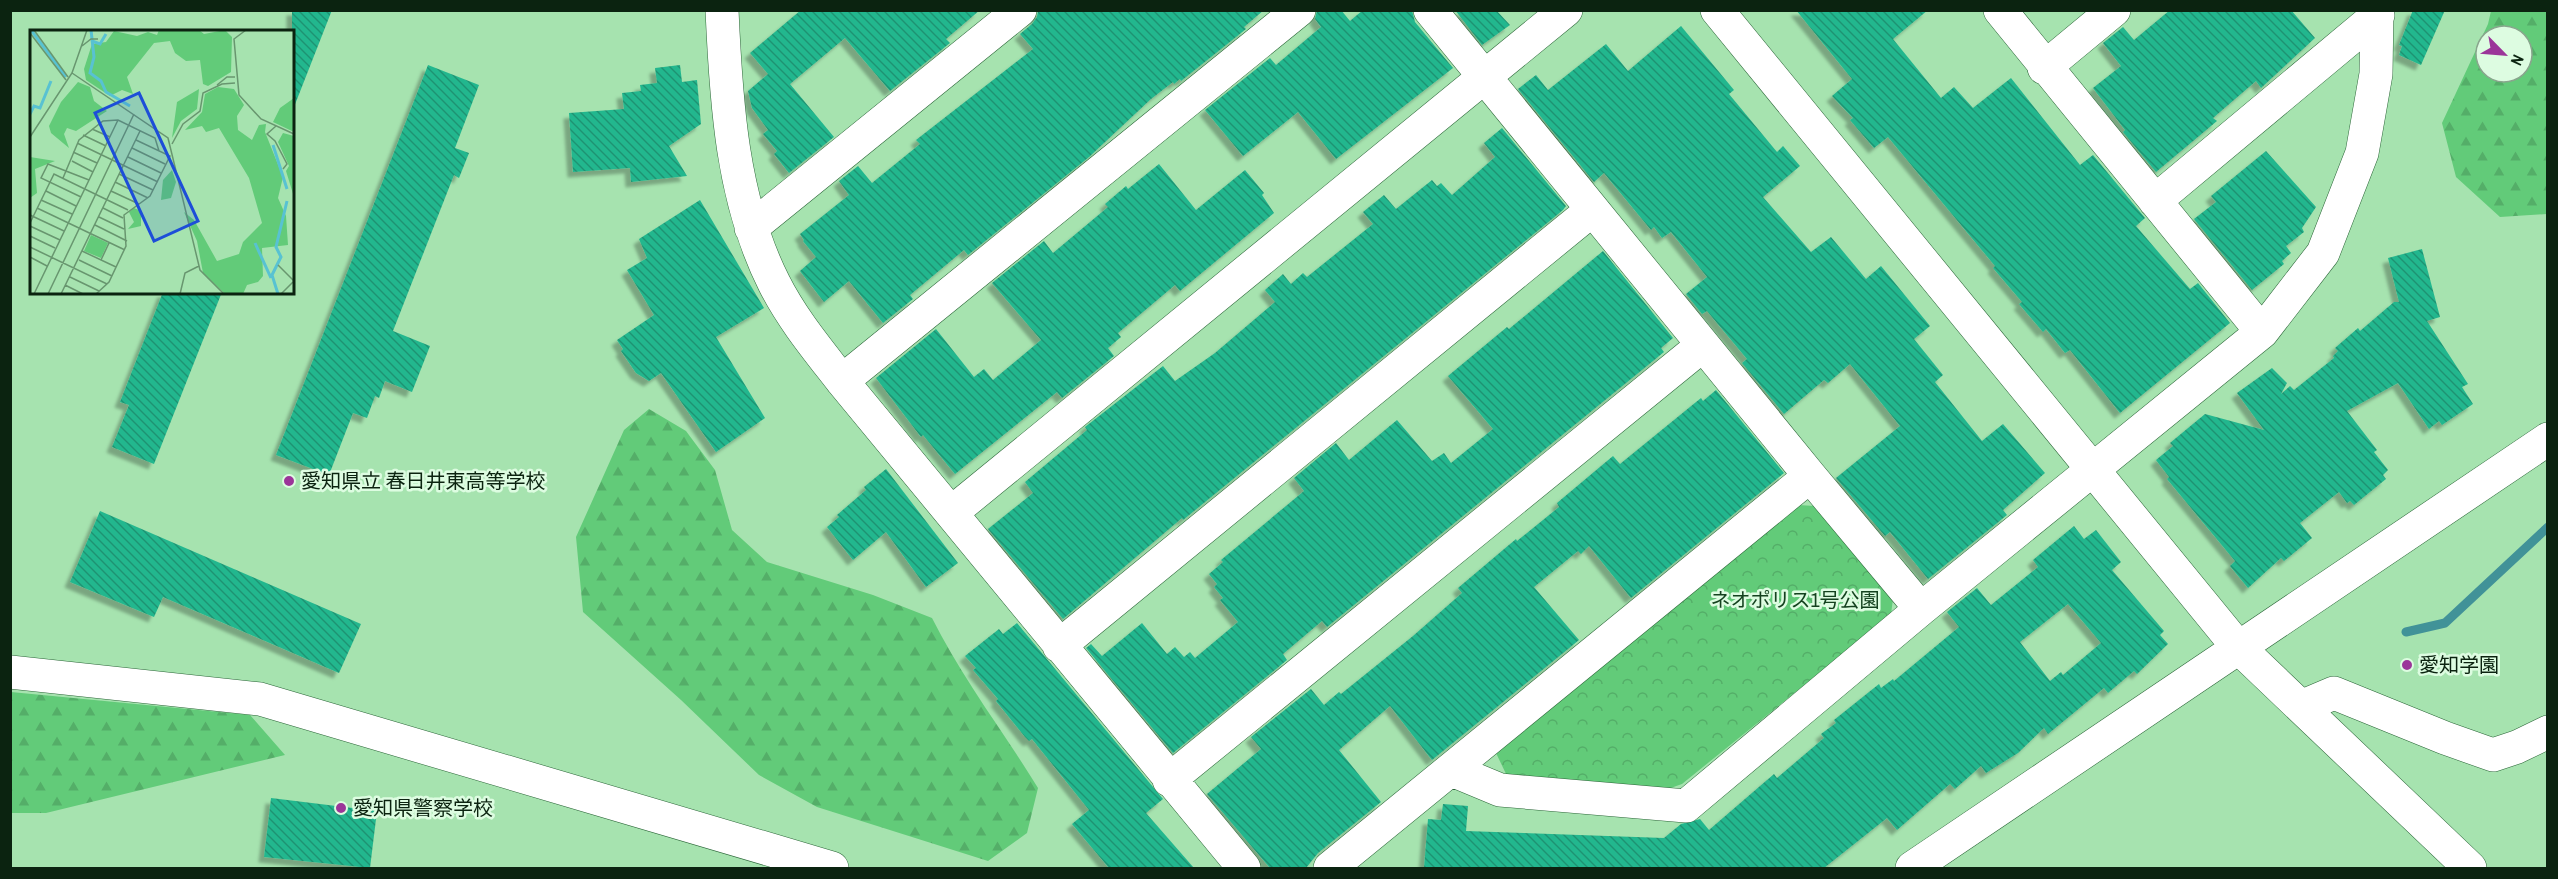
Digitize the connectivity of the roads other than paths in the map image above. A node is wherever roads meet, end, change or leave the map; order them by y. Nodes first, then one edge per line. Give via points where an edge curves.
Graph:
1 (1020, 10) edge
2 (1299, 10) edge
3 (1430, 10) edge
4 (1566, 10) edge
5 (1717, 10) edge
6 (2000, 10) edge
7 (2114, 10) edge
8 (2377, 13) edge
9 (729, 16) edge
10 (2044, 68) junction
11 (1484, 78) junction
12 (2154, 201) junction
13 (1592, 210) junction
14 (751, 228) junction
15 (2262, 332) junction
16 (1703, 345) junction
17 (842, 381) junction
18 (2547, 439) edge
19 (2093, 470) junction
20 (1810, 476) junction
21 (951, 513) junction
22 (1922, 609) junction
23 (1059, 646) junction
24 (2237, 646) junction
25 (10, 672) edge
26 (2301, 707) junction
27 (2547, 732) edge
28 (1452, 770) junction
29 (1169, 780) junction
30 (832, 868) edge
31 (1244, 868) edge
32 (1330, 868) edge
33 (1912, 868) edge
34 (2470, 868) edge

1 - 14 street
2 - 17 street
3 - 11 street
4 - 11 street
5 - 19 street
6 - 10 street
7 - 10 street
8 - 12 street
8 - 15 street via 2376,74 2362,153 2323,253
9 - 14 street via 731,140
10 - 12 street
11 - 13 street
11 - 21 street
12 - 15 street
13 - 16 street
13 - 23 street
14 - 17 street via 774,284
15 - 19 street
16 - 20 street
16 - 29 street
17 - 21 street
18 - 24 street
19 - 22 street
19 - 24 street
20 - 22 street
20 - 28 street
21 - 23 street
22 - 28 street via 1686,806 1500,790
23 - 29 street
24 - 26 street
24 - 33 street
25 - 30 street via 260,699
26 - 27 street via 2334,693 2493,755
26 - 34 street
28 - 32 street
29 - 31 street

